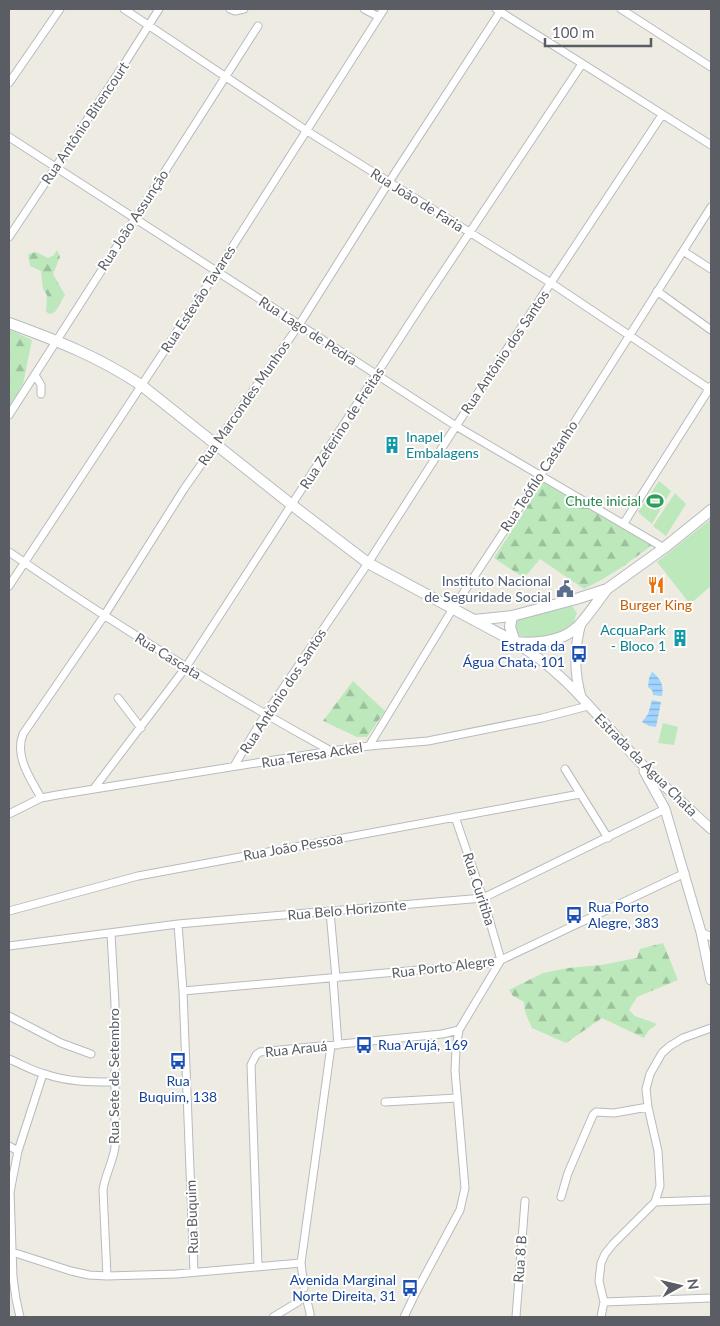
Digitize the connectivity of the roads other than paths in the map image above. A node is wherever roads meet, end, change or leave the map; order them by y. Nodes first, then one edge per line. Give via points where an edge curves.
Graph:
1 (60, 9) edge
2 (124, 9) edge
3 (159, 9) edge
4 (230, 9) edge
5 (243, 9) edge
6 (364, 9) edge
7 (384, 9) edge
8 (620, 9) edge
9 (498, 10) edge
10 (379, 17) junction
11 (149, 25) junction
12 (258, 26) dead end
13 (582, 64) junction
14 (711, 67) edge
15 (226, 76) junction
16 (9, 83) edge
17 (662, 114) junction
18 (307, 131) junction
19 (9, 137) edge
20 (711, 146) edge
21 (55, 167) junction
22 (389, 182) junction
23 (711, 208) edge
24 (134, 218) junction
25 (470, 233) junction
26 (9, 237) edge
27 (684, 251) junction
28 (711, 269) edge
29 (217, 271) junction
30 (551, 283) junction
31 (657, 291) junction
32 (9, 323) edge
33 (299, 324) junction
34 (711, 330) edge
35 (628, 336) junction
36 (56, 340) junction
37 (35, 375) junction
38 (376, 376) junction
39 (141, 385) junction
40 (710, 388) edge
41 (41, 394) dead end
42 (9, 415) edge
43 (456, 426) junction
44 (216, 444) junction
45 (541, 475) junction
46 (292, 505) junction
47 (711, 510) edge
48 (624, 523) junction
49 (664, 548) junction
50 (9, 552) edge
51 (24, 562) junction
52 (368, 563) junction
53 (9, 586) edge
54 (607, 589) junction
55 (576, 599) junction
56 (452, 610) junction
57 (104, 616) junction
58 (512, 616) junction
59 (474, 620) junction
60 (581, 623) junction
61 (514, 642) junction
62 (186, 667) junction
63 (118, 698) dead end
64 (585, 703) junction
65 (265, 715) junction
66 (140, 728) junction
67 (369, 746) junction
68 (331, 752) junction
69 (638, 760) junction
70 (234, 766) junction
71 (565, 769) dead end
72 (95, 788) junction
73 (580, 794) junction
74 (41, 798) junction
75 (665, 809) junction
76 (9, 814) edge
77 (455, 818) junction
78 (711, 829) edge
79 (608, 838) junction
80 (685, 873) junction
81 (483, 898) junction
82 (9, 912) edge
83 (330, 912) junction
84 (178, 924) junction
85 (701, 932) junction
86 (111, 934) junction
87 (711, 937) edge
88 (9, 946) edge
89 (501, 960) junction
90 (335, 978) junction
91 (711, 980) edge
92 (183, 991) junction
93 (9, 1016) edge
94 (711, 1028) edge
95 (459, 1030) junction
96 (335, 1045) junction
97 (90, 1054) dead end
98 (9, 1059) edge
99 (43, 1074) junction
100 (114, 1082) junction
101 (457, 1098) junction
102 (385, 1102) dead end
103 (648, 1107) junction
104 (9, 1146) edge
105 (18, 1151) junction
106 (561, 1197) dead end
107 (711, 1200) edge
108 (524, 1201) dead end
109 (655, 1202) junction
110 (11, 1252) edge
111 (301, 1263) junction
112 (258, 1266) junction
113 (194, 1272) junction
114 (107, 1276) junction
115 (304, 1288) dead end
116 (711, 1298) edge
117 (12, 1299) edge
118 (307, 1301) dead end
119 (298, 1302) dead end
120 (604, 1302) junction
121 (20, 1317) edge
122 (273, 1317) edge
123 (310, 1317) edge
124 (404, 1317) edge
125 (516, 1317) edge
126 (602, 1317) edge

1 - 16 street
2 - 11 street, Rua João de Faria
3 - 11 street, Rua Antônio Bitencourt
4 - 5 street
6 - 10 street
7 - 10 street, Rua Estevão Tavares
8 - 14 street
9 - 13 street
9 - 22 street, Rua Marcondes Munhos
10 - 18 street, Rua Estevão Tavares
11 - 15 street, Rua João de Faria
11 - 21 street, Rua Antônio Bitencourt
12 - 15 street, Rua João Assunção
13 - 17 street
13 - 25 street, Rua Zeferino de Freitas
15 - 18 street, Rua João de Faria
15 - 24 street, Rua João Assunção
17 - 20 street
17 - 30 street, Rua Antônio dos Santos
18 - 22 street, Rua João de Faria
18 - 29 street, Rua Estevão Tavares
19 - 21 street, Rua Lago de Pedra
21 - 24 street, Rua Lago de Pedra
21 - 26 street, Rua Antônio Bitencourt
22 - 25 street, Rua João de Faria
22 - 33 street, Rua Marcondes Munhos
23 - 27 street, Rua Teófilo Castanho
24 - 29 street, Rua Lago de Pedra
24 - 36 street, Rua João Assunção
25 - 30 street, Rua João de Faria
25 - 38 street, Rua Zeferino de Freitas
27 - 28 street
27 - 31 street, Rua Teófilo Castanho
29 - 33 street, Rua Lago de Pedra
29 - 39 street, Rua Estevão Tavares
30 - 35 street, Rua João de Faria
30 - 43 street, Rua Antônio dos Santos
31 - 34 street
31 - 35 street, Rua Teófilo Castanho
32 - 36 main road
33 - 38 street, Rua Lago de Pedra
33 - 44 street, Rua Marcondes Munhos
35 - 40 street, Rua João de Faria
35 - 45 street, Rua Teófilo Castanho
36 - 37 street, Rua João Assunção
36 - 39 main road via 95,357
37 - 41 street via 41,385
37 - 42 street, Rua João Assunção
38 - 43 street, Rua Lago de Pedra
38 - 46 street, Rua Zeferino de Freitas
39 - 44 main road
39 - 51 street, Rua Estevão Tavares
40 - 48 street
43 - 45 street, Rua Lago de Pedra
43 - 52 street, Rua Antônio dos Santos
44 - 46 main road
44 - 57 street, Rua Marcondes Munhos
45 - 48 street, Rua Lago de Pedra
45 - 56 street, Rua Teófilo Castanho
46 - 52 main road
46 - 62 street, Rua Zeferino de Freitas
47 - 49 main road
48 - 49 street, Rua Lago de Pedra
49 - 54 main road
50 - 51 street, Rua Cascata
51 - 53 street, Rua Estevão Tavares
51 - 57 street, Rua Cascata
52 - 56 main road
52 - 65 street, Rua Antônio dos Santos
54 - 55 main road
54 - 60 main road
55 - 58 main road
55 - 60 main road via 582,611
56 - 59 main road
56 - 67 street, Rua Teófilo Castanho
57 - 62 street, Rua Cascata
57 - 74 street, Rua Marcondes Munhos via 20,742 25,769
58 - 59 main road
58 - 61 main road via 510,627
59 - 61 main road
60 - 61 main road via 557,638 530,644
60 - 64 street via 576,672
61 - 64 street, Estrada da Água Chata via 543,660
62 - 65 street, Rua Cascata
62 - 66 street, Rua Zeferino de Freitas
63 - 66 street
64 - 67 street, Rua Teresa Ackel via 534,720 428,741
64 - 69 street, Estrada da Água Chata
65 - 68 street, Rua Cascata
65 - 70 street, Rua Antônio dos Santos
66 - 72 street, Rua Zeferino de Freitas
67 - 68 street, Rua Teresa Ackel
68 - 70 street, Rua Teresa Ackel
69 - 75 street
69 - 78 street, Estrada da Água Chata
70 - 72 street, Rua Teresa Ackel
71 - 73 street
72 - 74 street, Rua Teresa Ackel
73 - 77 street, Rua João Pessoa
73 - 79 street
74 - 76 street, Rua Teresa Ackel
75 - 79 street, Rua Belo Horizonte
75 - 80 street
77 - 81 street, Rua Curitiba
77 - 82 street, Rua João Pessoa via 138,876
79 - 81 street, Rua Belo Horizonte
80 - 85 street
80 - 89 street, Rua Porto Alegre
81 - 83 street, Rua Belo Horizonte
81 - 89 street, Rua Curitiba
83 - 84 street, Rua Belo Horizonte
83 - 90 street
84 - 86 street, Rua Belo Horizonte
84 - 92 street, Rua Buquim
85 - 87 street
85 - 91 street
86 - 88 street, Rua Belo Horizonte
86 - 100 street, Rua Sete de Setembro via 115,1004
89 - 90 street, Rua Porto Alegre
89 - 95 street
90 - 92 street, Rua Porto Alegre
90 - 96 street
92 - 113 street, Rua Buquim
93 - 97 street
94 - 103 street via 683,1038 662,1053 646,1089
95 - 96 street, Rua Arauá
95 - 101 street via 455,1071
96 - 111 street
96 - 112 street, Rua Arauá via 260,1052 252,1060
98 - 99 street
99 - 100 street via 78,1082
99 - 105 street
100 - 114 street, Rua Sete de Setembro via 115,1148 103,1190
101 - 102 street
101 - 124 street via 464,1200
103 - 106 street via 614,1113 596,1112 593,1115
103 - 109 street via 660,1167 660,1186
104 - 105 street
105 - 110 street via 10,1192
107 - 109 street
108 - 125 street, Rua 8 B
109 - 120 street via 600,1263 599,1281
110 - 114 street via 71,1271
110 - 117 street
111 - 112 street, Rua Buquim
111 - 115 street
112 - 113 street, Rua Buquim
113 - 114 street
116 - 120 street
117 - 121 street
118 - 123 street
119 - 122 street
120 - 126 street

